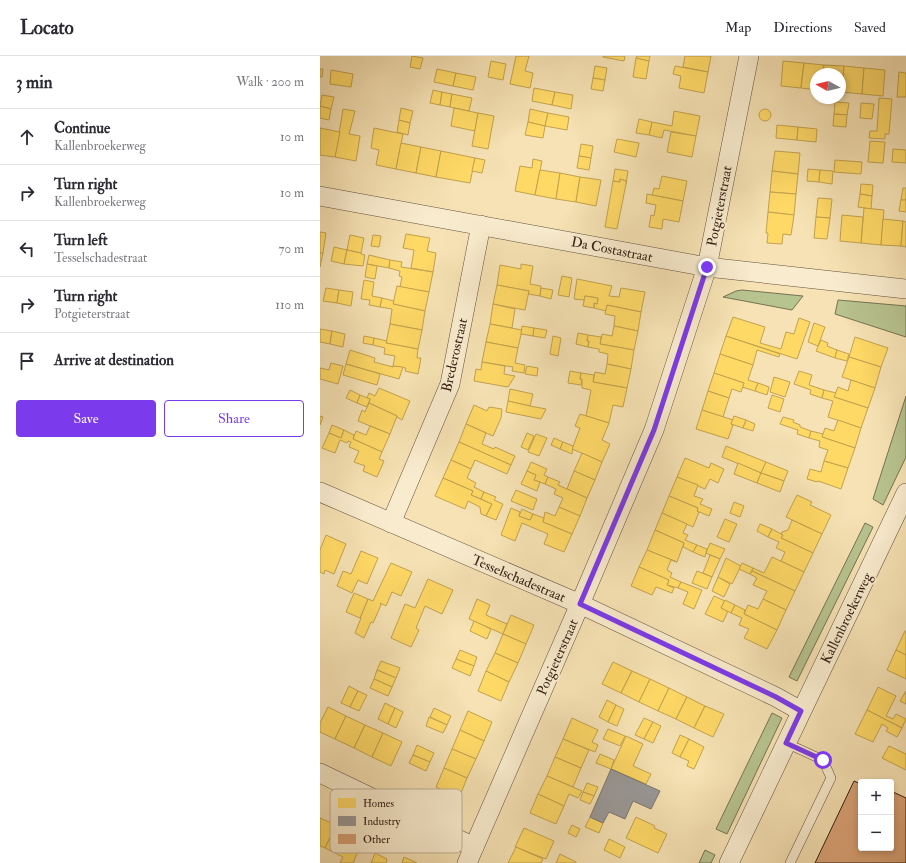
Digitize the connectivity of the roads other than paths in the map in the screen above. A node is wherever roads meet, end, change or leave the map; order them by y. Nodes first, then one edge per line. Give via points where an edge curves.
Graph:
1 (749, 56) edge
2 (320, 196) edge
3 (481, 225) junction
4 (707, 267) junction
5 (906, 289) edge
6 (320, 492) edge
7 (906, 493) edge
8 (391, 523) junction
9 (580, 604) junction
10 (801, 711) junction
11 (786, 743) junction
12 (320, 773) edge
13 (349, 789) edge
14 (470, 855) edge
15 (729, 863) edge
16 (790, 863) edge

1 - 4 street, Potgieterstraat
2 - 3 street, Da Costastraat
3 - 4 street, Da Costastraat
3 - 8 street, Brederostraat via 450,384
4 - 5 street, Da Costastraat
4 - 9 street, Potgieterstraat via 654,430
6 - 8 street, Tesselschadestraat
7 - 10 street, Kallenbroekerweg
8 - 9 street, Tesselschadestraat
9 - 10 street, Tesselschadestraat
9 - 14 street, Potgieterstraat
10 - 11 street, Kallenbroekerweg
11 - 15 street, Kallenbroekerweg
11 - 16 lane via 823,760 832,778
12 - 13 street

